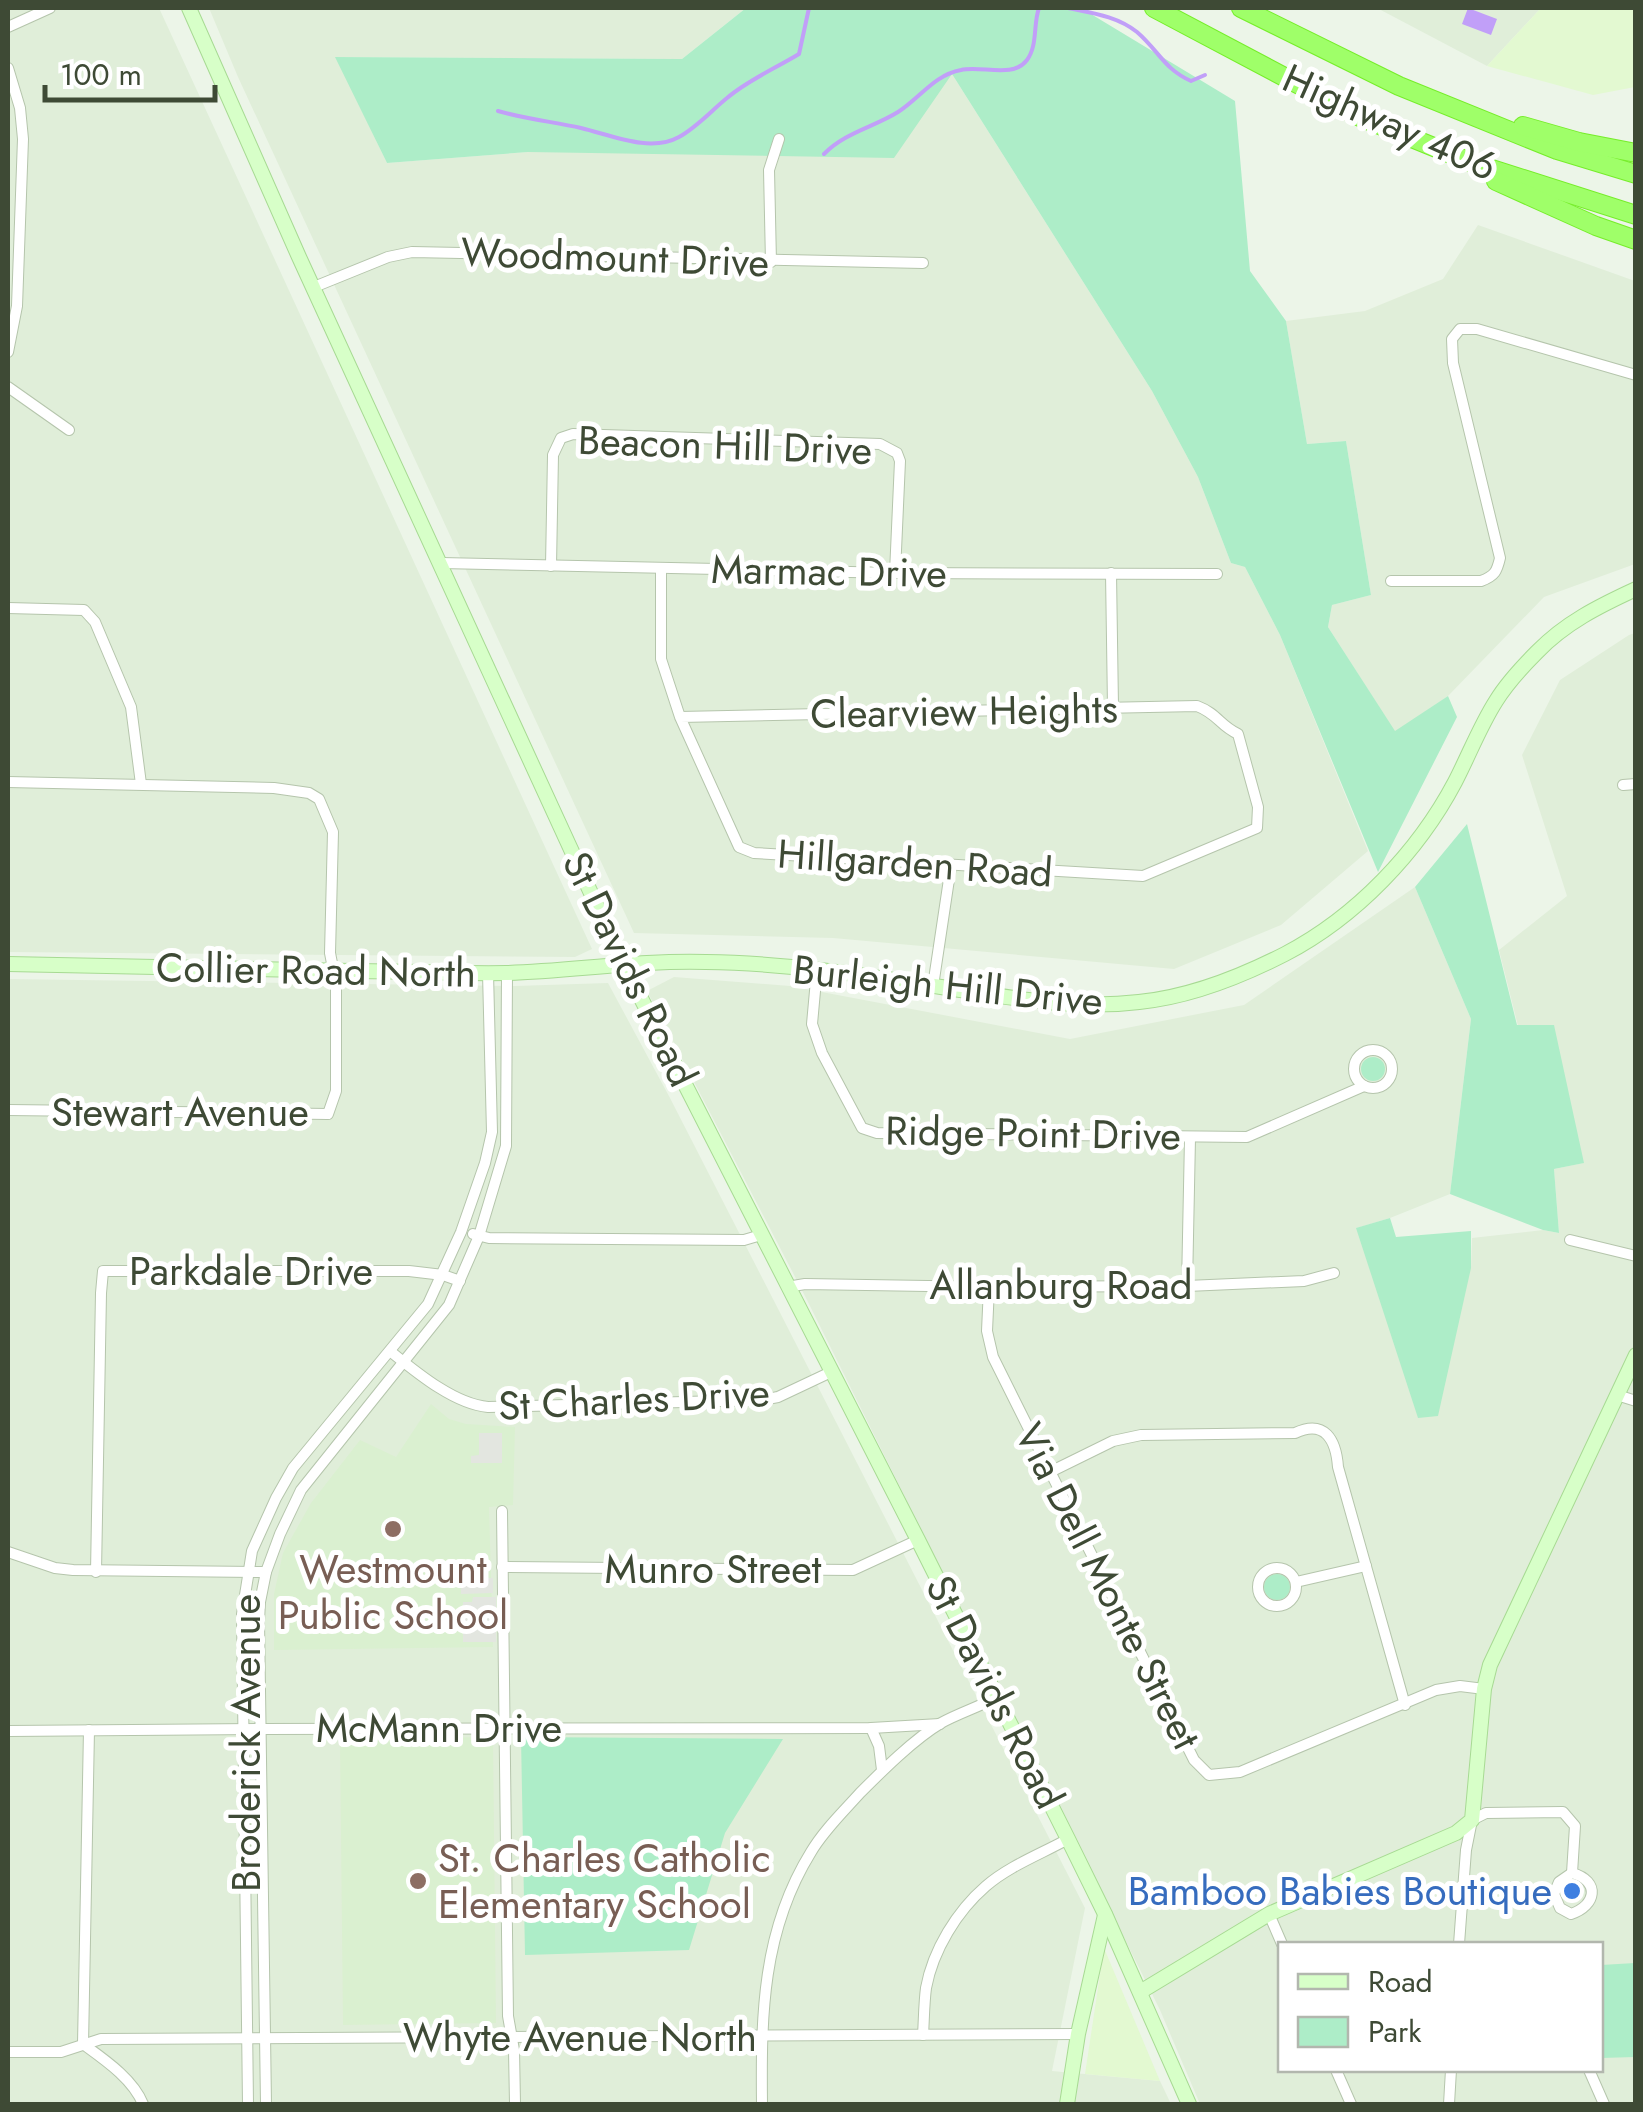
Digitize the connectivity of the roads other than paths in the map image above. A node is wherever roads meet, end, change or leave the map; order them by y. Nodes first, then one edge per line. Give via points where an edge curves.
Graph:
1 (50, 8) edge
2 (189, 8) edge
3 (1154, 8) edge
4 (1241, 8) edge
5 (8, 27) edge
6 (8, 68) edge
7 (1399, 86) junction
8 (1360, 117) junction
9 (780, 139) dead end
10 (1636, 153) edge
11 (1636, 174) edge
12 (1636, 215) edge
13 (1636, 240) edge
14 (770, 262) junction
15 (923, 264) dead end
16 (314, 288) junction
17 (8, 352) edge
18 (1636, 374) edge
19 (8, 386) edge
20 (69, 430) dead end
21 (440, 563) junction
22 (552, 566) junction
23 (661, 568) junction
24 (895, 573) junction
25 (1110, 573) junction
26 (1217, 574) dead end
27 (1391, 580) dead end
28 (1636, 589) edge
29 (8, 608) edge
30 (1113, 707) junction
31 (680, 717) junction
32 (8, 782) edge
33 (140, 784) junction
34 (1257, 828) joint
35 (952, 866) junction
36 (8, 964) edge
37 (624, 965) junction
38 (817, 968) junction
39 (334, 970) junction
40 (488, 973) junction
41 (507, 973) junction
42 (934, 986) junction
43 (1364, 1086) dead end
44 (8, 1110) edge
45 (1190, 1138) junction
46 (461, 1232) junction
47 (761, 1235) junction
48 (478, 1236) junction
49 (1570, 1240) dead end
50 (1636, 1256) edge
51 (1334, 1272) dead end
52 (443, 1275) junction
53 (460, 1281) junction
54 (787, 1286) junction
55 (1187, 1286) junction
56 (989, 1287) junction
57 (390, 1351) junction
58 (1636, 1355) edge
59 (403, 1362) junction
60 (831, 1372) junction
61 (1617, 1395) junction
62 (1636, 1401) edge
63 (1050, 1472) junction
64 (502, 1511) dead end
65 (918, 1540) junction
66 (8, 1552) edge
67 (1366, 1566) junction
68 (502, 1567) junction
69 (96, 1572) junction
70 (248, 1572) junction
71 (266, 1572) junction
72 (1296, 1582) dead end
73 (1484, 1689) junction
74 (997, 1697) junction
75 (1405, 1704) junction
76 (940, 1724) junction
77 (260, 1728) junction
78 (505, 1728) junction
79 (871, 1728) junction
80 (243, 1729) junction
81 (89, 1730) junction
82 (8, 1731) edge
83 (882, 1770) junction
84 (1472, 1820) junction
85 (1068, 1839) junction
86 (1572, 1873) dead end
87 (1105, 1914) junction
88 (1269, 1914) junction
89 (1281, 1942) edge
90 (1459, 1942) edge
91 (1140, 1992) junction
92 (1078, 2034) junction
93 (923, 2035) junction
94 (762, 2036) junction
95 (247, 2037) junction
96 (264, 2037) junction
97 (512, 2038) junction
98 (83, 2044) junction
99 (8, 2052) edge
100 (1337, 2072) edge
101 (1451, 2072) edge
102 (1590, 2072) edge
103 (143, 2104) edge
104 (248, 2104) edge
105 (266, 2104) edge
106 (515, 2104) edge
107 (762, 2104) edge
108 (1067, 2104) edge
109 (1189, 2104) edge
110 (1351, 2104) edge
111 (1449, 2104) edge
112 (1604, 2104) edge

1 - 5 street
2 - 16 main road, St Davids Road
3 - 8 highway, Highway 406
4 - 7 highway, Highway 406
6 - 17 street via 23,139 17,306
7 - 10 highway
7 - 11 highway, Highway 406
8 - 12 highway, Highway 406 via 1473,163
8 - 13 highway
9 - 14 street via 769,170
14 - 15 street, Woodmount Drive
14 - 16 street, Woodmount Drive via 412,252
16 - 21 main road, St Davids Road
18 - 27 street via 1477,329 1460,330 1452,339 1452,363 1500,558 1494,576 1482,580
19 - 20 street
21 - 22 street, Marmac Drive
21 - 37 main road, St Davids Road
22 - 23 street, Marmac Drive
22 - 24 street, Beacon Hill Drive via 553,455 560,438 572,434 880,444 900,460
23 - 24 street, Marmac Drive
23 - 31 street, Hillgarden Road via 661,659
24 - 25 street, Marmac Drive
25 - 26 street, Marmac Drive
25 - 30 street
28 - 42 main road, Burleigh Hill Drive via 1566,626 1538,650 1496,701 1454,784 1398,864 1328,928 1288,952 1239,976 1141,1002 1048,1004
29 - 33 street via 84,610 95,622 131,706
30 - 31 street, Clearview Heights
30 - 34 street, Clearview Heights via 1197,706 1214,713 1238,734
31 - 35 street, Hillgarden Road via 739,847
32 - 33 street
33 - 39 street via 274,788 319,799 333,832
34 - 35 street, Hillgarden Road via 1143,876
35 - 42 street
36 - 39 main road, Collier Road North
37 - 38 main road, Burleigh Hill Drive
37 - 41 main road, Collier Road North
37 - 47 main road, St Davids Road
38 - 42 main road, Burleigh Hill Drive
38 - 45 street, Ridge Point Drive via 812,1024 862,1128
39 - 40 main road, Collier Road North
39 - 44 street, Stewart Avenue via 336,1092 328,1114
40 - 41 main road, Collier Road North
40 - 46 street, Broderick Avenue via 491,1140
41 - 48 street, Broderick Avenue via 506,1146
43 - 45 street, Ridge Point Drive via 1253,1136
45 - 55 street
46 - 48 street
46 - 52 street, Broderick Avenue
47 - 48 street
47 - 54 main road, St Davids Road
48 - 53 street, Broderick Avenue
49 - 50 street
51 - 55 street, Allanburg Road via 1304,1281
52 - 53 street, Parkdale Drive
52 - 57 street, Broderick Avenue
52 - 69 street, Parkdale Drive via 103,1271
53 - 59 street, Broderick Avenue
54 - 56 street, Allanburg Road
54 - 60 main road, St Davids Road
55 - 56 street, Allanburg Road
56 - 63 street, Via Dell Monte Street via 993,1357
57 - 59 street, St Charles Drive
57 - 70 street, Broderick Avenue via 294,1468 261,1529
58 - 61 main road
59 - 60 street, St Charles Drive via 459,1400 488,1407 762,1400
59 - 71 street, Broderick Avenue via 301,1490
60 - 65 main road, St Davids Road
61 - 62 street
61 - 73 main road via 1502,1637
63 - 67 street via 1141,1435 1324,1431 1336,1445
63 - 75 street, Via Dell Monte Street via 1194,1760 1209,1775 1240,1772
64 - 68 street
65 - 68 street, Munro Street via 853,1570
65 - 74 main road, St Davids Road
66 - 69 street via 54,1568
67 - 72 street
67 - 75 street
68 - 78 street
69 - 70 street
70 - 71 street
70 - 80 street, Broderick Avenue
71 - 77 street, Broderick Avenue
73 - 75 street, Via Dell Monte Street via 1436,1690
73 - 84 main road
74 - 76 street
74 - 85 main road, St Davids Road
76 - 79 street, McMann Drive
76 - 83 street
77 - 78 street, McMann Drive
77 - 80 street, McMann Drive
77 - 96 street, Broderick Avenue
78 - 79 street, McMann Drive
78 - 97 street
79 - 83 street
80 - 81 street, McMann Drive
80 - 95 street, Broderick Avenue
81 - 82 street, McMann Drive
81 - 98 street
83 - 94 street via 832,1824 790,1892 767,1969
84 - 86 street via 1486,1813 1563,1812 1575,1826
84 - 88 main road via 1456,1833
84 - 90 street
85 - 87 main road, St Davids Road
85 - 93 street via 986,1886 949,1930 926,1988
87 - 91 main road, St Davids Road
87 - 92 main road
88 - 89 street
88 - 91 main road
91 - 109 main road, St Davids Road
92 - 93 street, Whyte Avenue North
92 - 108 main road
93 - 94 street, Whyte Avenue North
94 - 97 street, Whyte Avenue North
94 - 107 street
95 - 96 street, Whyte Avenue North
95 - 98 street, Whyte Avenue North
95 - 104 street, Broderick Avenue
96 - 97 street, Whyte Avenue North
96 - 105 street, Broderick Avenue
97 - 106 street
98 - 99 street, Whyte Avenue North via 62,2052
98 - 103 street via 127,2080
100 - 110 street
101 - 111 street
102 - 112 street

